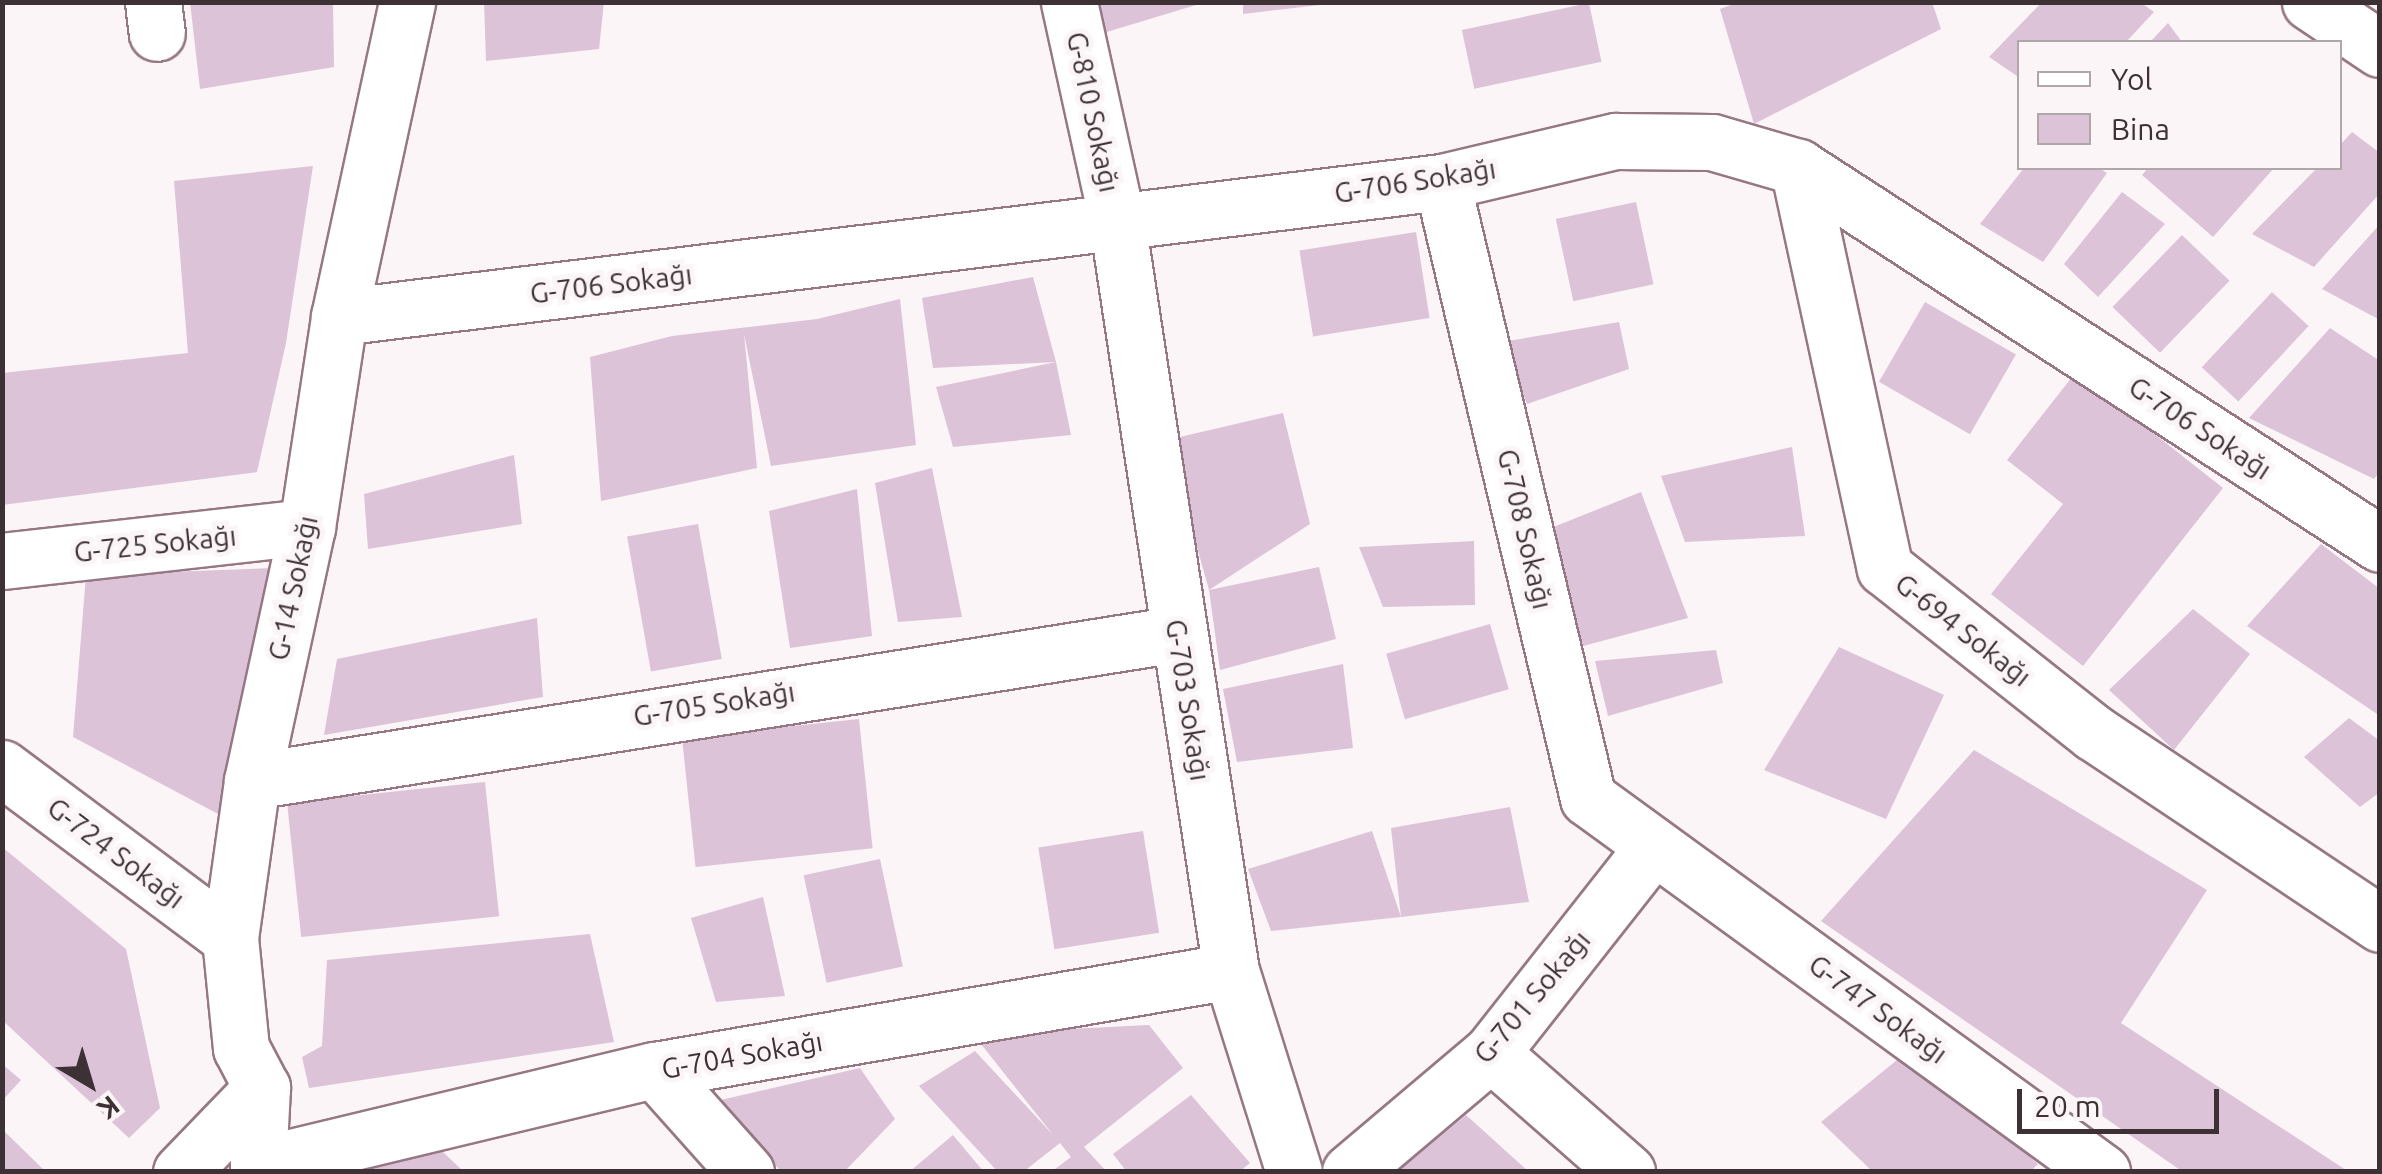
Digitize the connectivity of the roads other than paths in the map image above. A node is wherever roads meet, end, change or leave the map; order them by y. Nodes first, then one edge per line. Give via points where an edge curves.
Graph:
1 (407, 2) edge
2 (1069, 2) edge
3 (2310, 2) edge
4 (2380, 49) edge
5 (1798, 167) junction
6 (1442, 182) junction
7 (1117, 221) junction
8 (339, 317) junction
9 (307, 526) junction
10 (2380, 544) edge
11 (2, 561) edge
12 (1176, 634) junction
13 (2, 768) edge
14 (252, 781) junction
15 (1653, 846) junction
16 (2380, 924) edge
17 (230, 938) junction
18 (1231, 970) junction
19 (1491, 1053) junction
20 (655, 1070) junction
21 (262, 1088) junction
22 (261, 1168) edge
23 (181, 1172) edge
24 (746, 1172) edge
25 (1294, 1172) edge
26 (1350, 1172) edge
27 (1627, 1172) edge
28 (2102, 1172) edge

1 - 8 street, G-14 Sokağı
2 - 7 street, G-810 Sokağı
3 - 4 street
5 - 6 street, G-706 Sokağı via 1712,142 1616,140
5 - 10 street, G-706 Sokağı
5 - 16 street, G-694 Sokağı via 1885,568 2094,733
6 - 7 street, G-706 Sokağı
6 - 15 street, G-708 Sokağı via 1588,798
7 - 8 street, G-706 Sokağı
7 - 12 street, G-703 Sokağı
8 - 9 street, G-14 Sokağı
9 - 11 street, G-725 Sokağı
9 - 14 street, G-14 Sokağı
12 - 14 street, G-705 Sokağı
12 - 18 street, G-703 Sokağı
13 - 17 street, G-724 Sokağı
14 - 17 street, G-14 Sokağı
15 - 19 street, G-701 Sokağı
15 - 28 street, G-747 Sokağı
17 - 21 street, G-14 Sokağı via 241,1048
18 - 20 street, G-704 Sokağı
18 - 25 street, G-703 Sokağı
19 - 26 street, G-701 Sokağı
19 - 27 street
20 - 22 street, G-704 Sokağı
20 - 24 street
21 - 22 street, G-14 Sokağı
21 - 23 street

